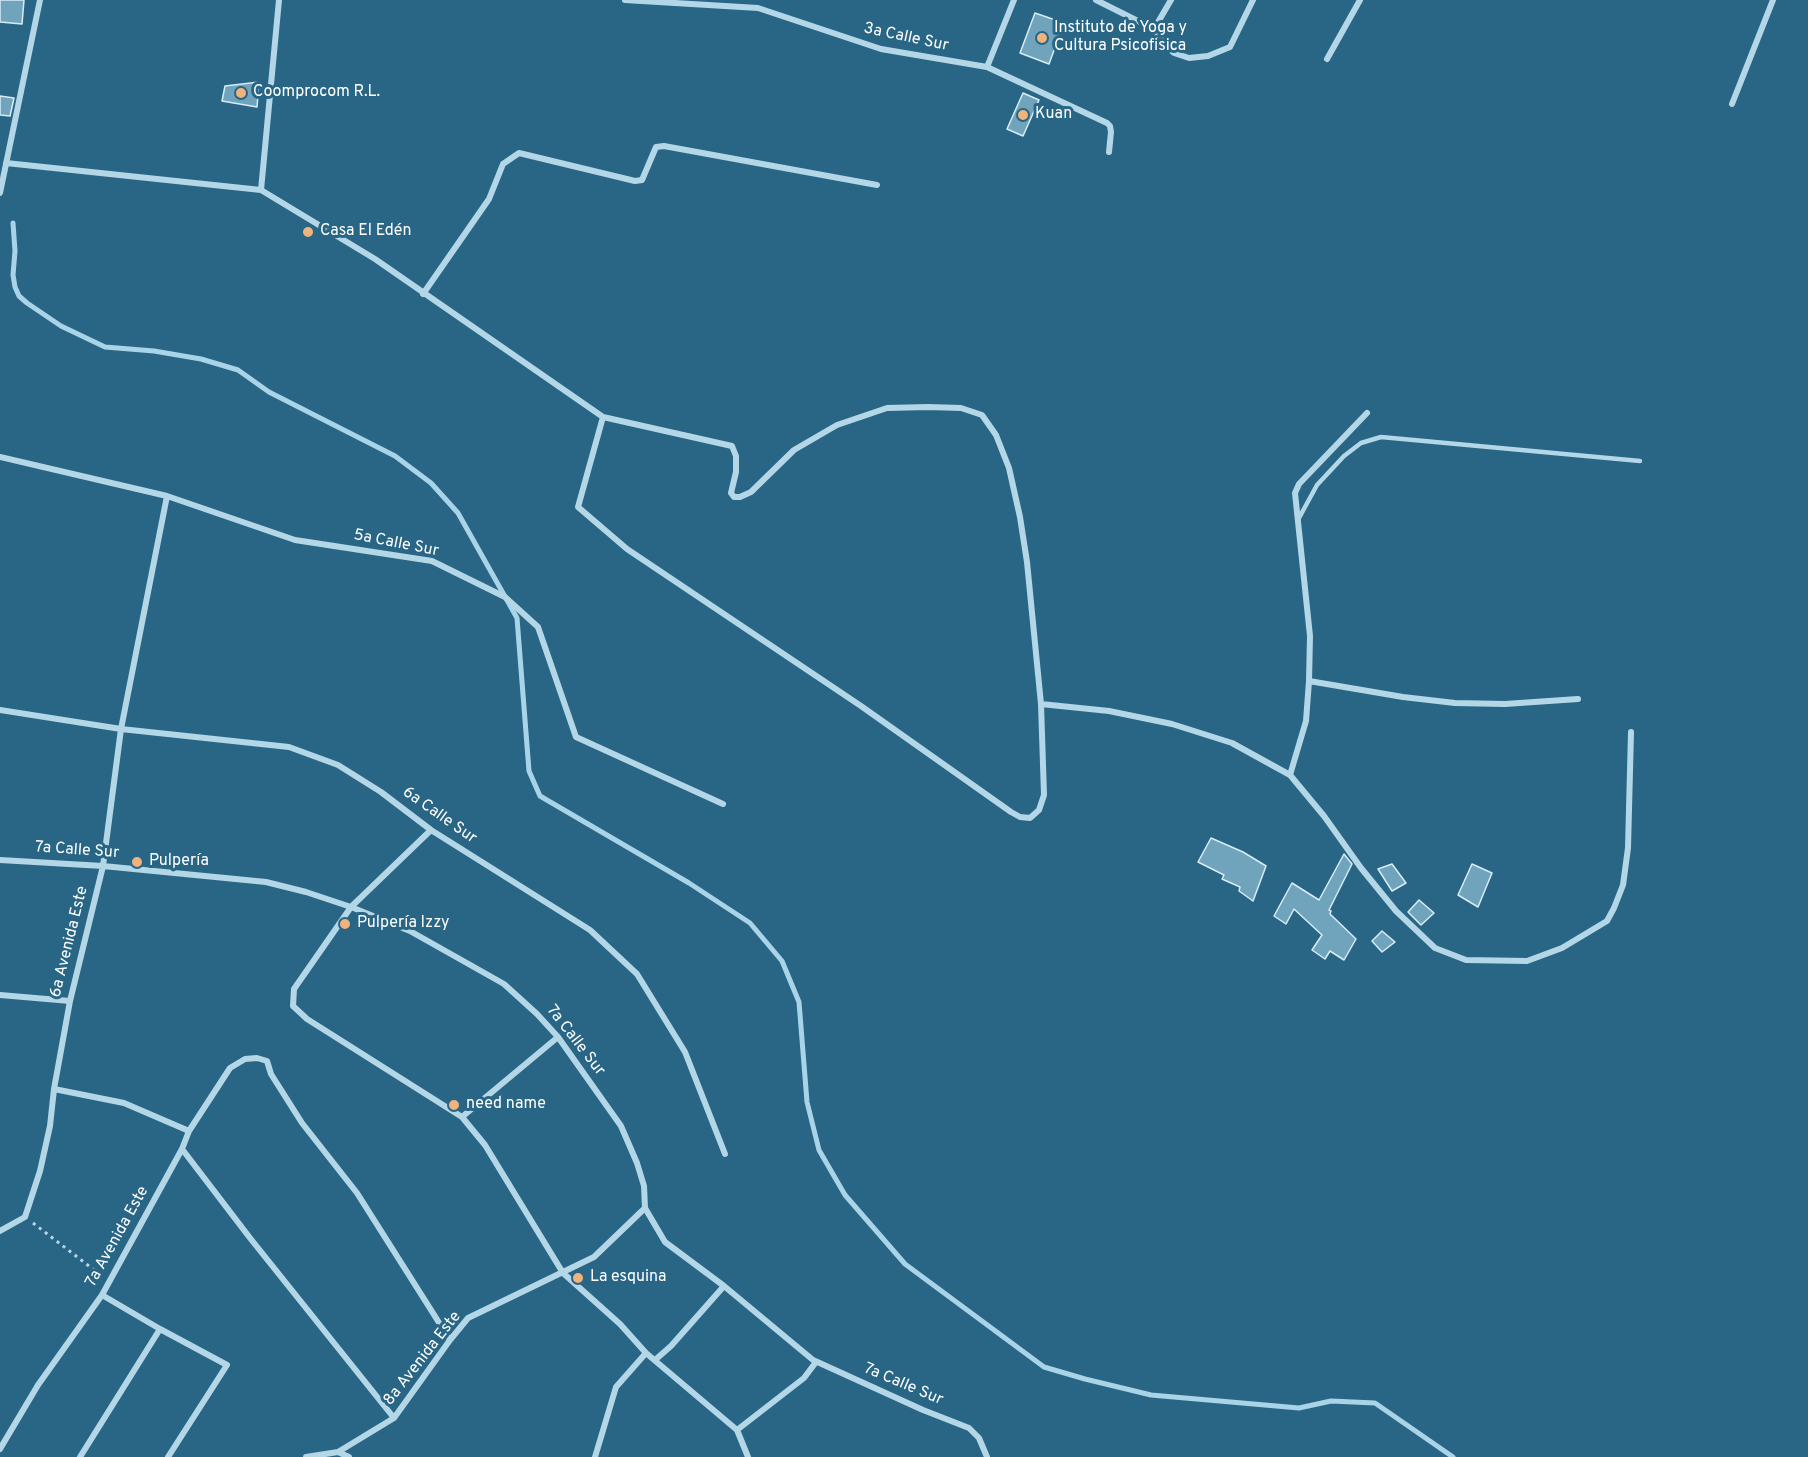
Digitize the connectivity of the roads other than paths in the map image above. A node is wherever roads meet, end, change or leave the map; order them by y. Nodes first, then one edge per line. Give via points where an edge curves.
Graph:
1 (40, 0) edge
2 (279, 0) edge
3 (625, 0) edge
4 (1014, 0) edge
5 (1096, 0) edge
6 (1171, 0) edge
7 (1253, 0) edge
8 (1360, 0) edge
9 (1773, 0) edge
10 (1154, 29) junction
11 (1327, 59) dead end
12 (987, 67) junction
13 (1732, 104) dead end
14 (1109, 152) dead end
15 (6, 163) junction
16 (877, 185) dead end
17 (261, 190) junction
18 (0, 193) edge
19 (423, 294) junction
20 (1366, 413) dead end
21 (603, 417) junction
22 (0, 457) edge
23 (1640, 461) dead end
24 (167, 496) junction
25 (1298, 520) junction
26 (1309, 681) junction
27 (1578, 699) dead end
28 (1041, 704) junction
29 (0, 710) edge
30 (121, 729) junction
31 (1631, 732) dead end
32 (1290, 775) junction
33 (723, 804) dead end
34 (431, 830) junction
35 (0, 860) edge
36 (103, 866) junction
37 (351, 907) junction
38 (0, 996) edge
39 (69, 1001) junction
40 (558, 1037) junction
41 (54, 1089) junction
42 (462, 1117) junction
43 (189, 1131) junction
44 (182, 1149) junction
45 (724, 1154) dead end
46 (645, 1208) junction
47 (0, 1231) edge
48 (562, 1273) junction
49 (724, 1286) junction
50 (102, 1295) junction
51 (160, 1329) junction
52 (450, 1340) junction
53 (646, 1353) junction
54 (655, 1360) junction
55 (816, 1362) junction
56 (394, 1418) junction
57 (737, 1430) junction
58 (0, 1449) edge
59 (338, 1452) junction
60 (80, 1457) edge
61 (168, 1457) edge
62 (306, 1457) edge
63 (349, 1457) edge
64 (595, 1457) edge
65 (748, 1457) edge
66 (987, 1457) edge

1 - 15 street
2 - 17 street
3 - 12 street, 3a Calle Sur via 758,8 881,49
4 - 12 street
5 - 10 street
6 - 10 street
7 - 10 street via 1230,47 1208,56 1189,58 1174,53
8 - 11 street
9 - 13 street
12 - 14 street, 3a Calle Sur via 1107,123 1111,132
15 - 17 street
15 - 18 street
16 - 19 street via 664,146 656,147 642,180 635,181 519,153 503,164 489,199
17 - 19 street via 375,259
19 - 21 street
20 - 25 street via 1299,484 1294,499
21 - 28 street via 732,446 736,472 731,493 741,497 794,450 837,425 887,408 961,408 982,415 996,435 1009,468 1020,517
21 - 28 street via 578,507 627,549 1020,817 1030,818 1039,810 1044,795
22 - 24 street, 5a Calle Sur
23 - 25 lane via 1381,437 1361,442 1344,456 1317,485
24 - 30 street, 6a Avenida Este
24 - 33 street, 5a Calle Sur via 295,540 432,561 505,597 538,627 576,737
25 - 26 street via 1310,636
26 - 27 street via 1455,703
26 - 32 street via 1306,721
28 - 32 street via 1108,711 1172,724 1232,742
29 - 30 street, 6a Calle Sur
30 - 34 street, 6a Calle Sur via 289,747 338,765
30 - 36 street, 6a Avenida Este
31 - 32 street via 1628,848 1623,885 1614,908 1607,921 1562,948 1527,961 1466,960 1435,948 1396,911
34 - 37 street
34 - 45 street, 6a Calle Sur via 590,930 637,974 685,1052
35 - 36 street, 7a Calle Sur
36 - 37 street, 7a Calle Sur via 266,882
36 - 39 street, 6a Avenida Este
37 - 40 street, 7a Calle Sur via 410,931 504,984
37 - 42 street via 294,989 294,1006
38 - 39 street
39 - 41 street, 6a Avenida Este
40 - 42 street
40 - 46 street, 7a Calle Sur via 621,1126 637,1162
41 - 43 street via 124,1103
41 - 47 street, 6a Avenida Este via 51,1126 25,1217
42 - 48 street via 485,1145
43 - 44 street, 7a Avenida Este
43 - 52 street, 7a Avenida Este via 230,1068 245,1059 267,1061 302,1123 357,1193
44 - 50 street, 7a Avenida Este
44 - 56 street
46 - 48 street, 8a Avenida Este via 594,1257
46 - 49 street, 7a Calle Sur via 665,1242
48 - 52 street, 8a Avenida Este via 468,1318
48 - 53 street via 620,1324
49 - 54 street
49 - 55 street, 7a Calle Sur
50 - 51 street
50 - 58 street, 7a Avenida Este via 38,1385
51 - 60 street
51 - 61 street via 227,1365
52 - 56 street, 8a Avenida Este
53 - 54 street
53 - 64 street via 616,1387
54 - 57 street
55 - 57 street via 804,1378
55 - 66 street, 7a Calle Sur via 969,1428 979,1438
56 - 59 street, 8a Avenida Este
57 - 65 street
59 - 62 street, 8a Avenida Este
59 - 63 street

